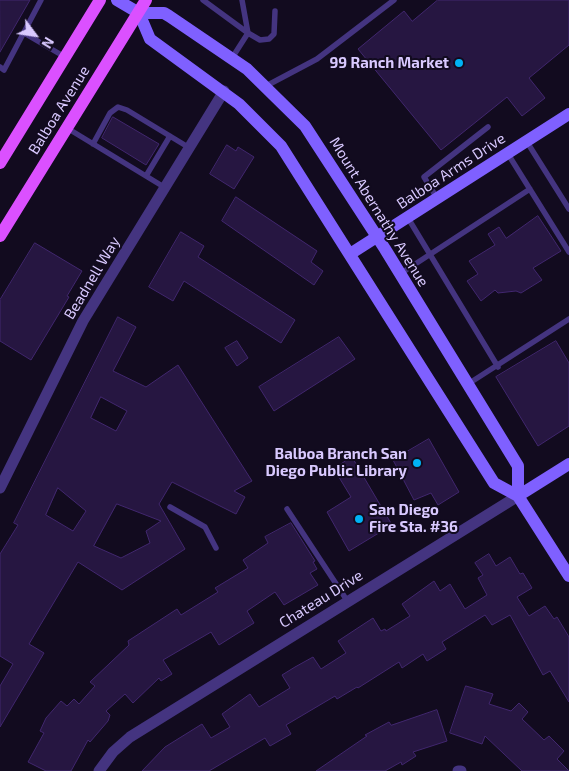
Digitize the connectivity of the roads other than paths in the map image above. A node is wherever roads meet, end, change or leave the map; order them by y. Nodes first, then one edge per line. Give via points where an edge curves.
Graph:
1 (41, 0) edge
2 (100, 0) edge
3 (117, 0) edge
4 (146, 0) edge
5 (203, 0) edge
6 (211, 0) edge
7 (242, 0) edge
8 (394, 0) edge
9 (216, 11) junction
10 (275, 11) dead end
11 (139, 13) junction
12 (24, 33) junction
13 (248, 33) junction
14 (65, 57) junction
15 (232, 58) junction
16 (0, 67) edge
17 (266, 86) junction
18 (224, 92) junction
19 (569, 114) edge
20 (67, 128) junction
21 (488, 128) dead end
22 (170, 136) junction
23 (526, 142) junction
24 (93, 144) junction
25 (188, 147) junction
26 (508, 154) junction
27 (0, 163) edge
28 (146, 176) junction
29 (164, 187) junction
30 (530, 189) junction
31 (438, 200) junction
32 (569, 209) edge
33 (408, 218) junction
34 (0, 236) edge
35 (377, 238) junction
36 (569, 252) edge
37 (350, 254) junction
38 (429, 255) junction
39 (400, 274) junction
40 (569, 319) edge
41 (498, 367) junction
42 (468, 384) junction
43 (569, 464) edge
44 (0, 488) edge
45 (518, 496) junction
46 (170, 507) dead end
47 (287, 509) dead end
48 (216, 548) dead end
49 (569, 576) edge
50 (348, 602) junction
51 (99, 771) edge

1 - 12 lane
2 - 14 main road, Balboa Avenue
3 - 11 main road
4 - 11 main road, Balboa Avenue
5 - 9 lane
6 - 9 lane
7 - 13 lane
8 - 17 lane via 317,60
9 - 13 lane
10 - 13 lane via 276,25 269,39 260,40
11 - 15 main road, Mount Abernathy Avenue via 164,13
11 - 18 main road via 150,39
11 - 20 main road, Balboa Avenue
12 - 14 lane
12 - 16 lane via 4,70
13 - 15 lane
14 - 27 main road, Balboa Avenue
15 - 17 main road, Mount Abernathy Avenue
17 - 35 main road, Mount Abernathy Avenue via 305,126
18 - 25 street, Beadnell Way
18 - 37 main road via 259,121 281,146
19 - 23 main road, Balboa Arms Drive
20 - 24 lane
20 - 34 main road, Balboa Avenue
21 - 31 lane via 424,177
22 - 24 lane via 118,107 110,113
22 - 25 lane
22 - 28 lane
23 - 26 main road, Balboa Arms Drive
23 - 32 lane
24 - 28 lane
25 - 29 street, Beadnell Way
26 - 30 lane
26 - 31 main road, Balboa Arms Drive
28 - 29 lane
29 - 44 street, Beadnell Way via 83,321
30 - 36 lane
30 - 38 lane
31 - 33 main road, Balboa Arms Drive
33 - 35 main road, Balboa Arms Drive
33 - 38 lane
35 - 37 main road, Balboa Arms Drive
35 - 39 main road, Mount Abernathy Avenue
37 - 45 main road via 494,483
38 - 39 lane
38 - 41 lane
39 - 42 main road, Mount Abernathy Avenue
40 - 41 lane
41 - 42 lane
42 - 45 main road, Mount Abernathy Avenue via 518,466
43 - 45 main road, Chateau Drive
45 - 49 main road
45 - 50 street, Chateau Drive
46 - 48 lane via 205,527
47 - 50 lane
50 - 51 street, Chateau Drive via 130,737 112,752

